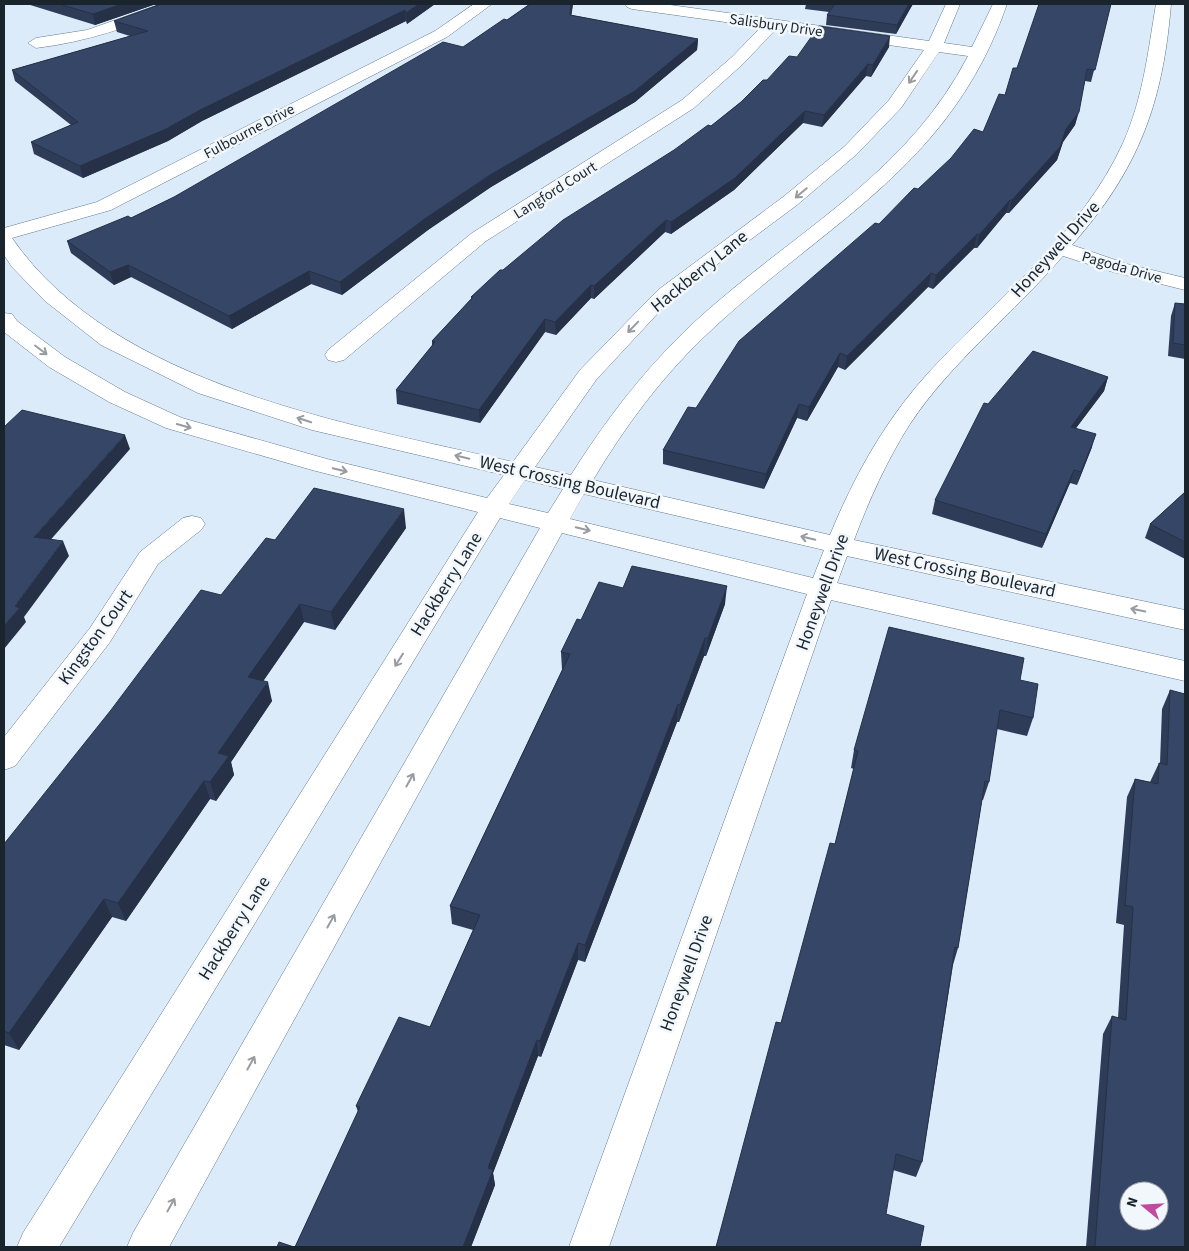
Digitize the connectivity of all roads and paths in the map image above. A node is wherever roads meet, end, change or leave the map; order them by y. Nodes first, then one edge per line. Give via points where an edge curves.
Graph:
1 (174, 4) edge
2 (484, 4) edge
3 (632, 4) edge
4 (953, 4) edge
5 (1000, 4) edge
6 (1164, 4) edge
7 (772, 24) junction
8 (36, 44) dead end
9 (934, 47) junction
10 (979, 53) junction
11 (4, 234) edge
12 (4, 241) edge
13 (1060, 248) junction
14 (1185, 284) edge
15 (4, 319) edge
16 (336, 354) dead end
17 (520, 470) junction
18 (578, 484) junction
19 (493, 508) junction
20 (555, 522) junction
21 (192, 524) dead end
22 (838, 544) junction
23 (822, 589) junction
24 (1185, 620) edge
25 (1185, 672) edge
26 (4, 758) edge
27 (37, 1247) edge
28 (148, 1247) edge
29 (589, 1247) edge

1 - 8 street via 73,40
2 - 11 street, Fulbourne Drive via 441,34 104,206
3 - 7 street, Salisbury Drive
4 - 9 street, Hackberry Lane
5 - 10 street
6 - 13 street, Honeywell Drive via 1149,97 1130,147 1105,192
7 - 9 street, Salisbury Drive
7 - 16 street, Langford Court via 738,60 688,104 479,237
9 - 10 street, Salisbury Drive
9 -> 17 street, Hackberry Lane via 895,104 851,150 790,202 665,294 588,375
10 - 18 street via 931,128 891,171 750,286 684,345 654,377
17 -> 12 street, West Crossing Boulevard via 320,425 206,388 109,340 52,297 19,263
13 - 14 street, Pagoda Drive via 1120,268
13 - 22 street, Honeywell Drive via 965,346 904,416 864,482
15 -> 19 street via 57,362 117,397 174,423 322,466
17 - 18 street, West Crossing Boulevard
17 - 19 street, Hackberry Lane
18 - 20 street
22 -> 18 street, West Crossing Boulevard
19 - 20 street
19 -> 27 street, Hackberry Lane
20 -> 23 street
28 -> 20 street
21 - 26 street, Kingston Court via 149,558 100,635
22 - 23 street, Honeywell Drive
24 -> 22 street, West Crossing Boulevard
23 - 25 street
23 - 29 street, Honeywell Drive

